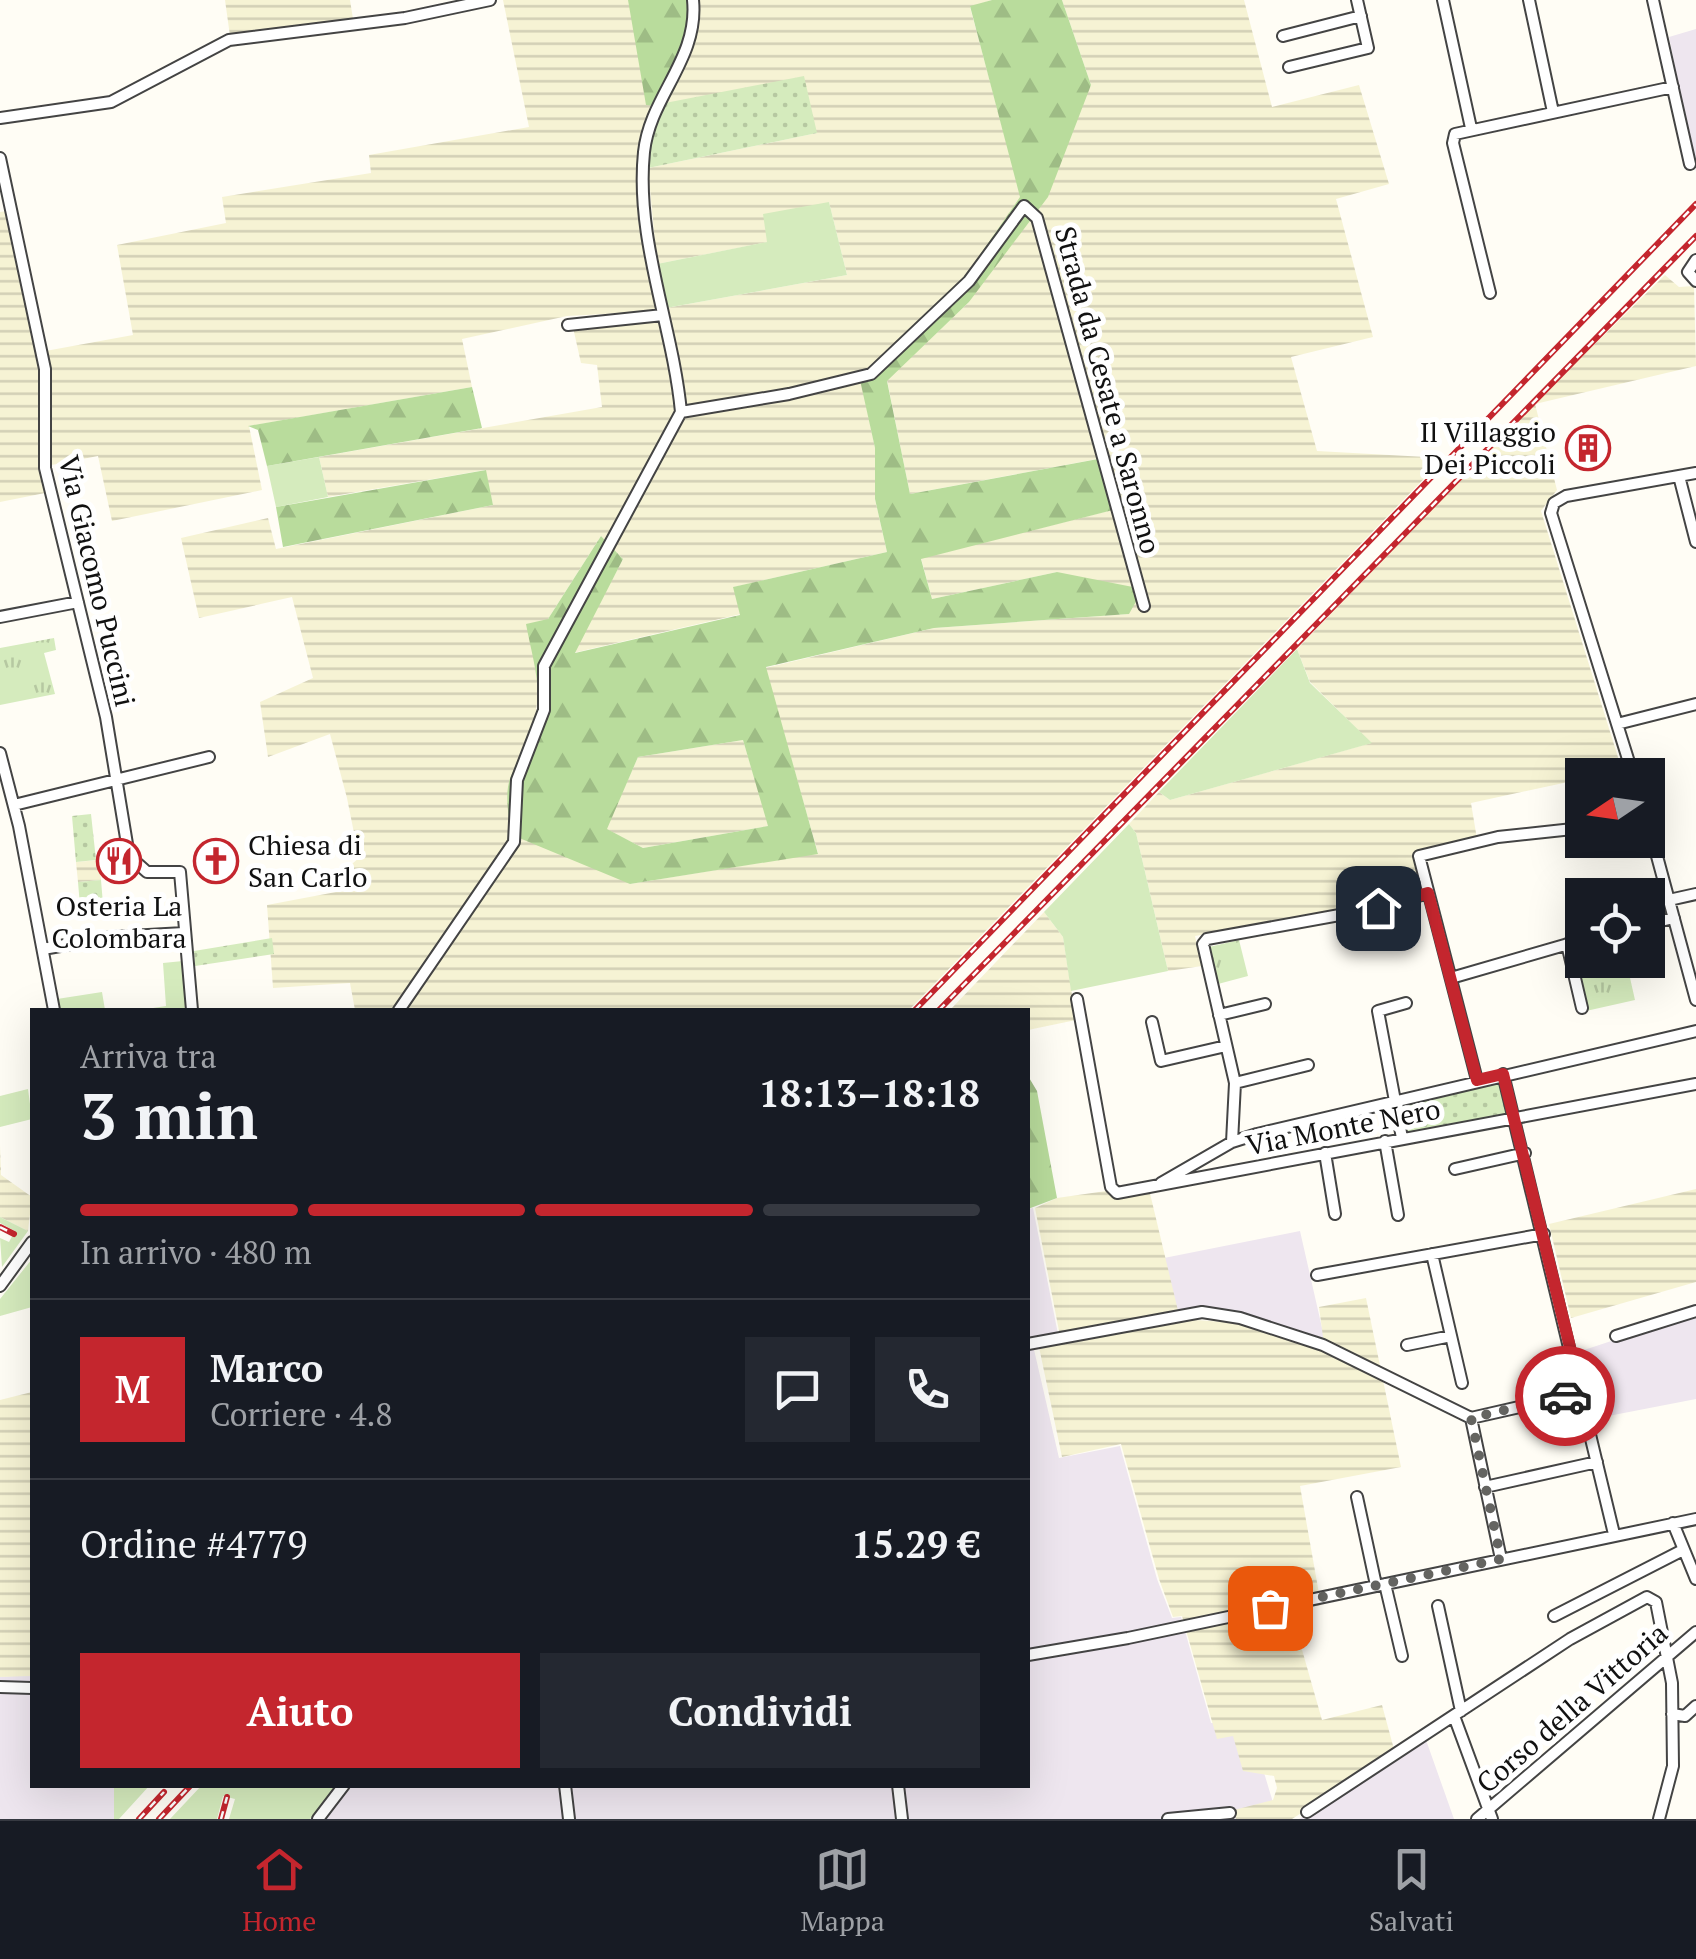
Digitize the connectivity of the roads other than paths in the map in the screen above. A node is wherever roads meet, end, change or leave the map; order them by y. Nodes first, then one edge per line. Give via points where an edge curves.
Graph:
1 (490, 0) edge
2 (693, 0) edge
3 (1358, 0) edge
4 (1443, 0) edge
5 (1528, 0) edge
6 (1653, 0) edge
7 (1361, 16) junction
8 (1283, 36) dead end
9 (1289, 67) dead end
10 (1672, 87) junction
11 (1553, 112) junction
12 (0, 118) edge
13 (1472, 128) junction
14 (0, 158) edge
15 (1690, 164) dead end
16 (1696, 260) edge
17 (1692, 278) edge
18 (1490, 293) dead end
19 (663, 315) junction
20 (568, 325) dead end
21 (681, 412) junction
22 (1696, 473) edge
23 (1679, 476) junction
24 (1696, 542) edge
25 (78, 602) junction
26 (1144, 606) dead end
27 (0, 617) edge
28 (1696, 704) edge
29 (1616, 724) junction
30 (0, 753) edge
31 (209, 757) dead end
32 (1627, 758) edge
33 (118, 778) junction
34 (14, 806) junction
35 (1565, 830) edge
36 (1657, 858) edge
37 (1428, 893) junction
38 (1696, 894) edge
39 (1669, 900) junction
40 (1674, 918) junction
41 (1665, 920) edge
42 (184, 933) junction
43 (1565, 945) edge
44 (44, 949) junction
45 (1451, 978) junction
46 (1575, 978) edge
47 (1076, 999) dead end
48 (1696, 1000) edge
49 (1406, 1003) dead end
50 (1265, 1004) dead end
51 (54, 1008) edge
52 (192, 1008) edge
53 (400, 1008) edge
54 (1582, 1008) dead end
55 (1219, 1015) junction
56 (1152, 1022) dead end
57 (1696, 1031) edge
58 (1226, 1046) junction
59 (1308, 1065) dead end
60 (1503, 1074) junction
61 (1477, 1080) junction
62 (1235, 1083) junction
63 (1696, 1084) edge
64 (1395, 1100) junction
65 (1514, 1117) junction
66 (1402, 1138) junction
67 (1385, 1141) junction
68 (1232, 1142) junction
69 (1325, 1153) junction
70 (1524, 1153) junction
71 (1454, 1169) dead end
72 (1151, 1188) junction
73 (1335, 1214) dead end
74 (1398, 1214) dead end
75 (1544, 1234) junction
76 (30, 1247) edge
77 (1432, 1254) junction
78 (1316, 1275) dead end
79 (0, 1286) edge
80 (1696, 1311) edge
81 (1451, 1336) junction
82 (1616, 1336) dead end
83 (1030, 1344) edge
84 (1407, 1346) dead end
85 (1462, 1383) dead end
86 (1581, 1392) junction
87 (1471, 1418) junction
88 (1598, 1462) junction
89 (1486, 1487) junction
90 (1357, 1498) dead end
91 (1696, 1519) edge
92 (1673, 1523) junction
93 (1614, 1534) junction
94 (1683, 1550) junction
95 (1501, 1559) junction
96 (1696, 1578) edge
97 (1381, 1584) junction
98 (1438, 1606) dead end
99 (1554, 1616) dead end
100 (1696, 1632) edge
101 (1030, 1655) edge
102 (1402, 1656) dead end
103 (1665, 1658) junction
104 (0, 1687) edge
105 (30, 1688) edge
106 (1696, 1706) edge
107 (1458, 1713) junction
108 (1672, 1714) junction
109 (342, 1788) edge
110 (566, 1788) edge
111 (898, 1788) edge
112 (1307, 1812) dead end
113 (1230, 1813) dead end
114 (1491, 1814) edge
115 (318, 1819) edge
116 (569, 1819) edge
117 (902, 1819) edge
118 (1168, 1819) edge
119 (1477, 1819) edge
120 (1659, 1819) edge

1 - 12 street via 229,40 112,102
2 - 19 street via 693,38 644,149 648,234
3 - 7 street
4 - 13 street
5 - 11 street
6 - 10 street
7 - 8 street
7 - 9 street via 1368,48
10 - 11 street
10 - 15 street
11 - 13 street
13 - 18 street via 1456,134 1453,144
14 - 25 street, Via Giacomo Puccini via 45,369 46,468
16 - 17 street
19 - 20 street
19 - 21 street
21 - 26 street, Strada da Cesate a Saronno via 872,374 969,281 1024,206 1038,218
21 - 53 street via 544,666 544,710 517,780 514,842
22 - 23 street
23 - 24 street
23 - 29 street via 1554,503 1553,520
25 - 27 street
25 - 33 street, Via Giacomo Puccini
28 - 29 street
29 - 32 street
30 - 34 street
31 - 33 street
33 - 34 street
33 - 42 street, Via Giacomo Puccini via 129,856 147,872 180,872
34 - 44 street
35 - 37 street via 1419,856
36 - 39 street
37 - 45 street
37 - 55 street via 1206,939
38 - 39 street
39 - 40 street
40 - 41 street
40 - 48 street
42 - 44 street
42 - 52 street
43 - 45 street
44 - 51 street
45 - 61 street
46 - 54 street
47 - 72 street, Via Monte Nero via 1111,1187 1117,1193
49 - 64 street via 1378,1010
50 - 55 street
55 - 58 street
56 - 58 street via 1161,1061
57 - 60 street
58 - 62 street
59 - 62 street
60 - 61 street
60 - 65 street
61 - 64 street
62 - 68 street
63 - 65 street, Via Monte Nero
64 - 66 street
64 - 68 street
65 - 66 street, Via Monte Nero
65 - 70 street
66 - 67 street, Via Monte Nero
67 - 69 street, Via Monte Nero
67 - 74 street
68 - 72 street
69 - 72 street, Via Monte Nero
69 - 73 street
70 - 71 street
70 - 75 street
75 - 77 street
75 - 86 street
76 - 79 street
77 - 78 street
77 - 81 street
80 - 82 street
81 - 84 street
81 - 85 street
83 - 87 street via 1202,1312 1240,1318 1322,1346
86 - 87 street
86 - 88 street
87 - 89 street
88 - 89 street
88 - 93 street
89 - 95 street
90 - 97 street
91 - 92 street
92 - 93 street
92 - 94 street
93 - 95 street
94 - 96 street
94 - 99 street
95 - 97 street
97 - 101 street
97 - 102 street
98 - 107 street
100 - 103 street, Corso della Vittoria
103 - 107 street via 1656,1602 1647,1597
103 - 108 street
103 - 114 street, Corso della Vittoria
104 - 105 street
106 - 108 street via 1684,1716
107 - 112 street
107 - 114 street
108 - 120 street via 1674,1766
109 - 115 street
110 - 116 street
111 - 117 street
113 - 118 street
114 - 119 street, Corso della Vittoria

